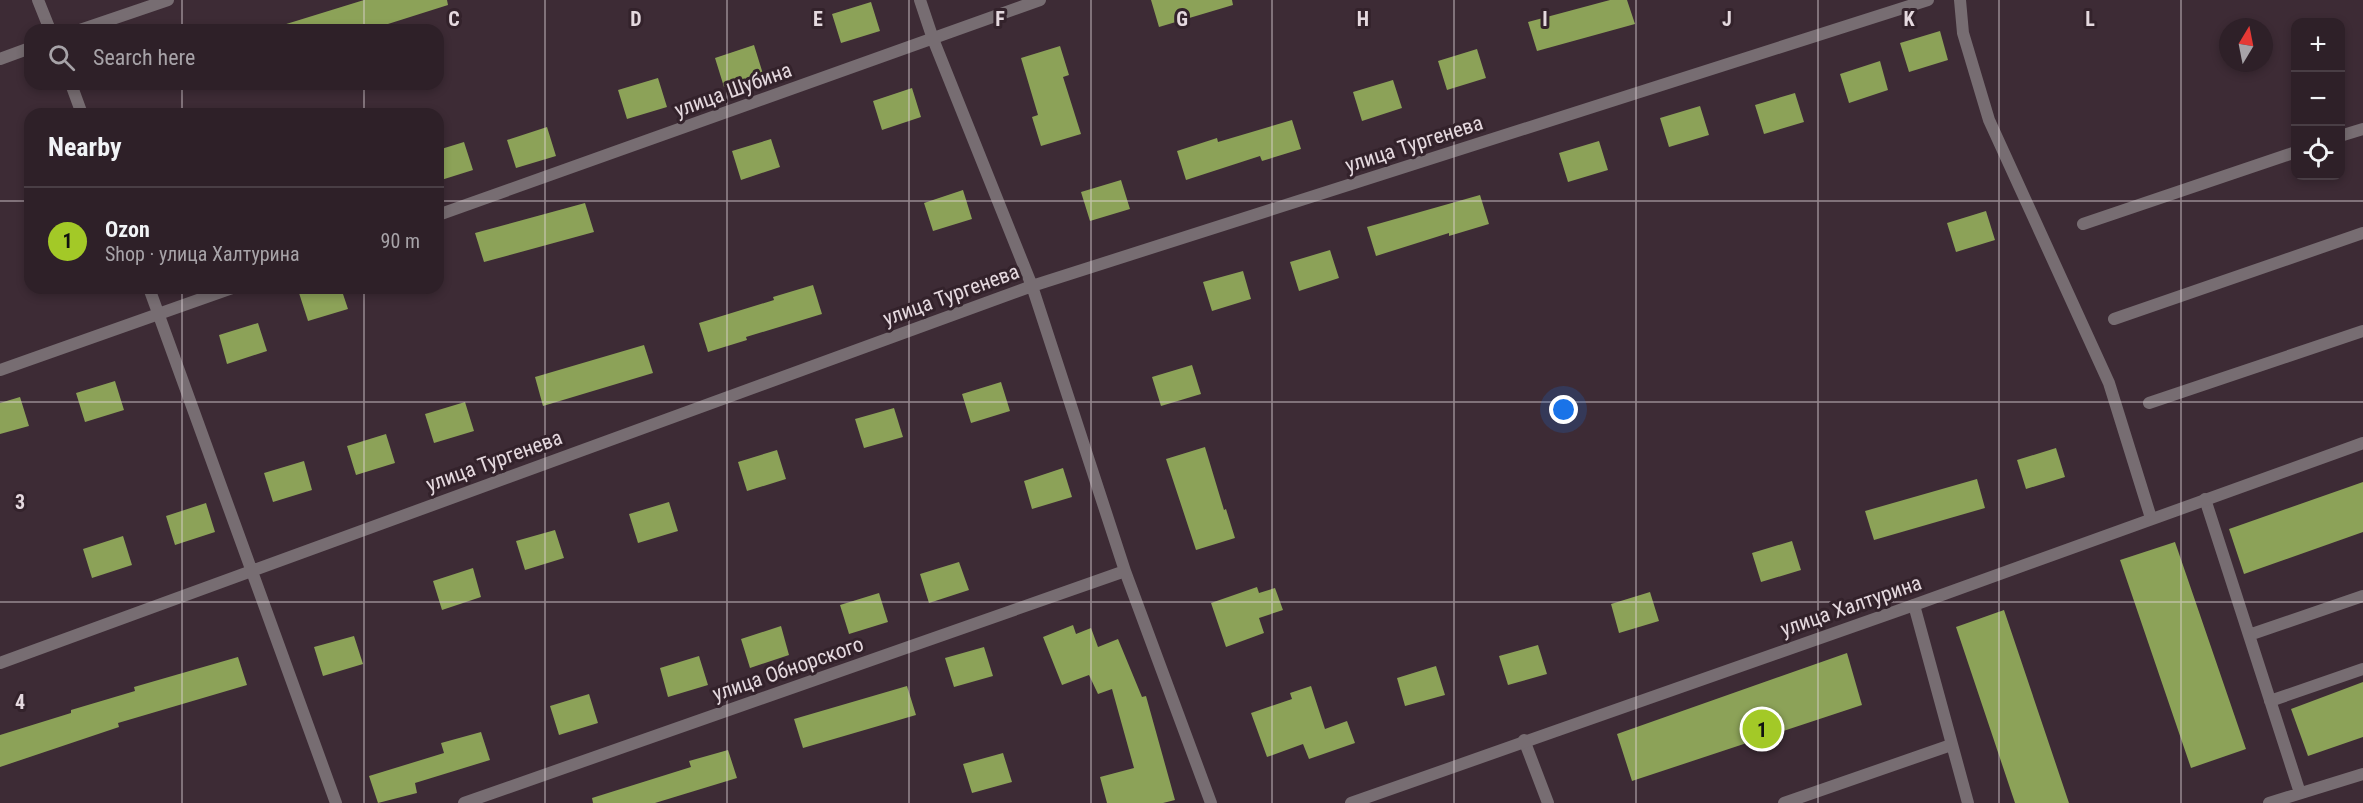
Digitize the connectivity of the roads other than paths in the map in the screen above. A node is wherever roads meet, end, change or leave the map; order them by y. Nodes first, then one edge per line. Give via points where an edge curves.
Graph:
1 (38, 0) edge
2 (168, 0) edge
3 (920, 0) edge
4 (1040, 0) edge
5 (1928, 0) edge
6 (1960, 0) edge
7 (48, 24) edge
8 (98, 24) edge
9 (933, 39) junction
10 (24, 50) edge
11 (0, 59) edge
12 (72, 90) edge
13 (80, 108) edge
14 (2363, 129) edge
15 (2345, 134) edge
16 (2291, 153) edge
17 (444, 213) edge
18 (2083, 224) dead end
19 (2363, 233) edge
20 (1032, 286) junction
21 (151, 294) edge
22 (215, 294) edge
23 (159, 314) junction
24 (2114, 319) dead end
25 (2363, 331) edge
26 (0, 370) edge
27 (2149, 403) dead end
28 (2363, 443) edge
29 (2205, 499) junction
30 (2151, 518) junction
31 (253, 570) junction
32 (1125, 571) junction
33 (2363, 597) edge
34 (1914, 605) junction
35 (2249, 635) junction
36 (0, 663) edge
37 (2363, 669) edge
38 (2270, 701) junction
39 (1524, 740) junction
40 (1951, 745) junction
41 (2363, 774) edge
42 (2300, 793) junction
43 (336, 803) edge
44 (464, 803) edge
45 (1211, 803) edge
46 (1351, 803) edge
47 (1548, 803) edge
48 (1784, 803) edge
49 (1968, 803) edge
50 (2269, 803) edge

1 - 7 street
2 - 8 street
3 - 9 street
4 - 9 street, улица Шубина
5 - 20 street, улица Тургенева
6 - 30 street via 1963,33 1989,120 2109,383
9 - 17 street, улица Шубина
9 - 20 street
10 - 11 street
12 - 13 street
14 - 15 street
16 - 18 street
19 - 24 street
20 - 31 street, улица Тургенева
20 - 32 street
21 - 23 street
22 - 23 street
23 - 26 street
23 - 31 street
25 - 27 street
28 - 29 street, улица Халтурина
29 - 30 street, улица Халтурина
29 - 35 street
30 - 34 street, улица Халтурина
31 - 36 street, улица Тургенева
31 - 43 street
32 - 44 street, улица Обнорского
32 - 45 street
33 - 35 street
34 - 39 street, улица Халтурина
34 - 40 street
35 - 38 street
37 - 38 street
38 - 42 street
39 - 46 street, улица Халтурина
39 - 47 street
40 - 48 street
40 - 49 street
41 - 42 street
42 - 50 street

